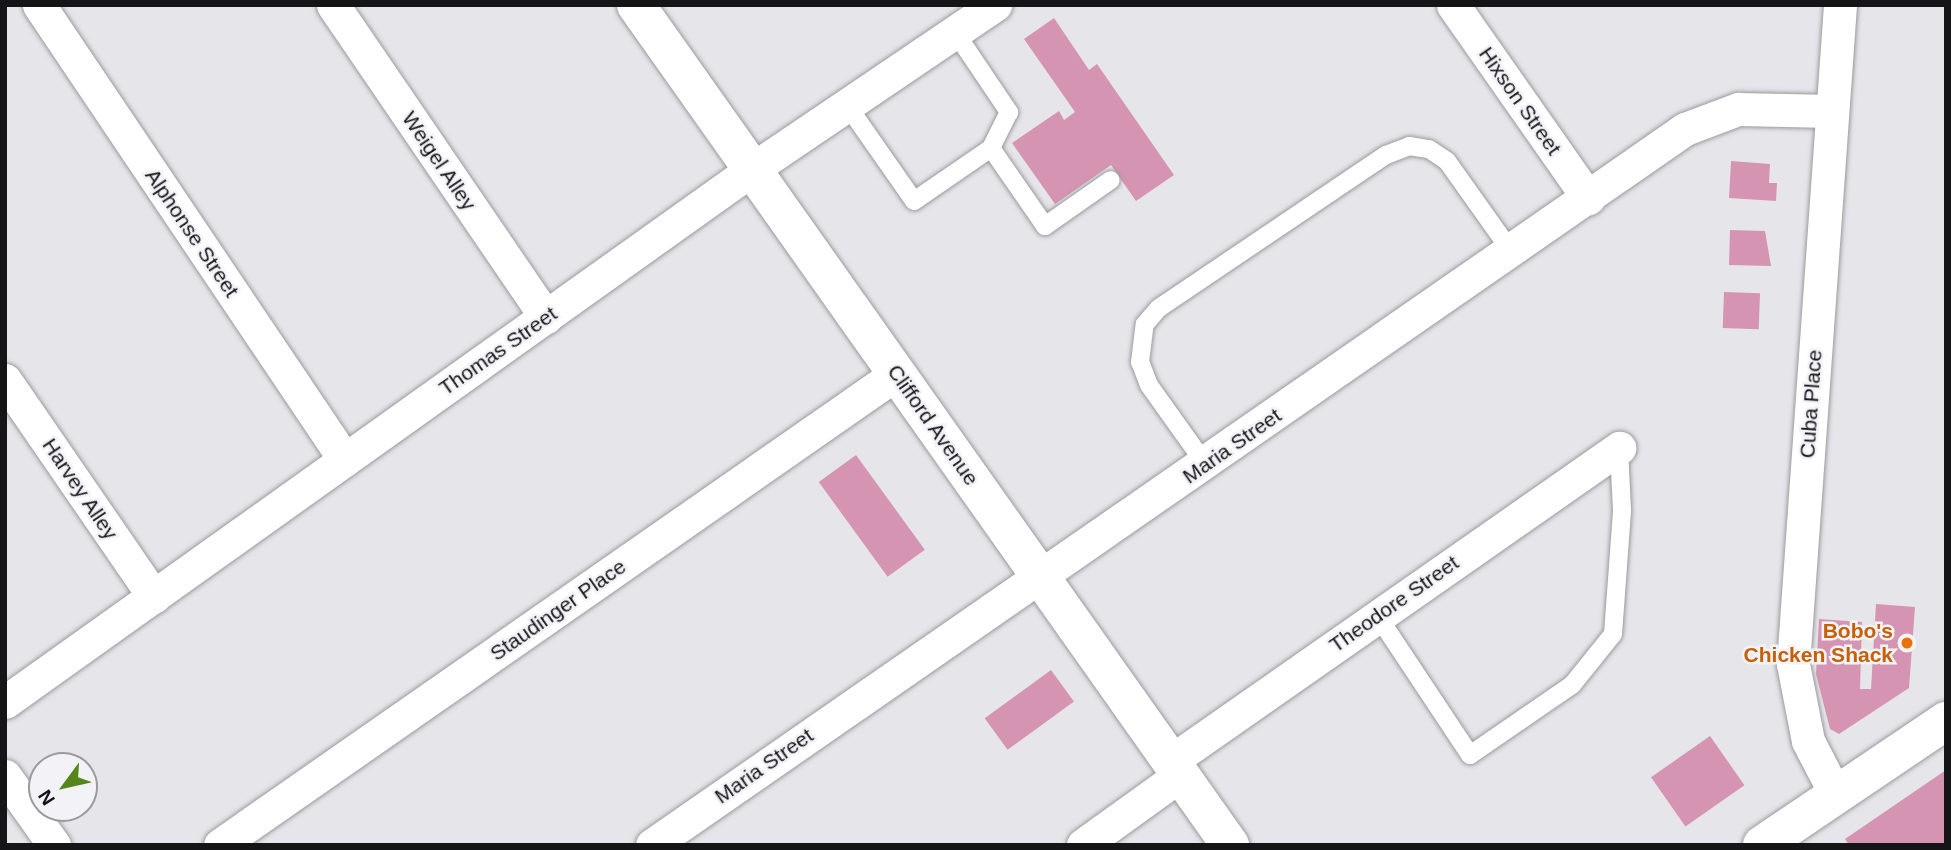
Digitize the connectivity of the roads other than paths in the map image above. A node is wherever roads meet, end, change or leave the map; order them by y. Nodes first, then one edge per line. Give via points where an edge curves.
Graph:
1 (39, 5) edge
2 (333, 5) edge
3 (636, 5) edge
4 (995, 5) edge
5 (1453, 5) edge
6 (1840, 5) edge
7 (955, 32) junction
8 (846, 105) junction
9 (1832, 111) junction
10 (990, 148) junction
11 (751, 170) junction
12 (1111, 180) dead end
13 (1588, 198) junction
14 (1511, 251) junction
15 (546, 317) junction
16 (897, 374) junction
17 (5, 380) edge
18 (1619, 448) joint
19 (345, 460) junction
20 (1206, 465) junction
21 (1038, 574) junction
22 (154, 597) junction
23 (1377, 615) junction
24 (5, 702) edge
25 (1946, 721) edge
26 (1176, 768) junction
27 (5, 776) edge
28 (1836, 795) junction
29 (54, 845) edge
30 (220, 845) edge
31 (652, 845) edge
32 (1083, 845) edge
33 (1230, 845) edge
34 (1762, 845) edge

1 - 19 street, Alphonse Street
2 - 15 street, Weigel Alley
3 - 11 main road, Clifford Avenue
4 - 7 street, Thomas Street
5 - 13 street, Hixson Street
6 - 9 street, Cuba Place
7 - 8 street, Thomas Street
7 - 10 lane via 1009,112
8 - 10 lane via 914,201
8 - 11 street, Thomas Street
9 - 13 street, Maria Street via 1756,107 1702,119
9 - 28 street, Cuba Place via 1793,664 1808,741
10 - 12 lane via 1045,226
11 - 15 street, Thomas Street
11 - 16 main road, Clifford Avenue
13 - 14 street, Maria Street
14 - 20 street, Maria Street
14 - 20 lane via 1447,161 1429,149 1409,146 1387,155 1158,308 1145,324 1140,362 1149,385
15 - 19 street, Thomas Street
16 - 21 main road, Clifford Avenue
16 - 30 street, Staudinger Place
17 - 22 street, Harvey Alley
18 - 23 street, Theodore Street
18 - 23 lane via 1622,510 1613,634 1572,685 1470,755
19 - 22 street, Thomas Street
20 - 21 street, Maria Street
21 - 26 main road, Clifford Avenue
21 - 31 street, Maria Street
22 - 24 street, Thomas Street
23 - 26 street, Theodore Street
25 - 28 main road
26 - 32 street, Theodore Street
26 - 33 main road, Clifford Avenue
27 - 29 street
28 - 34 main road

